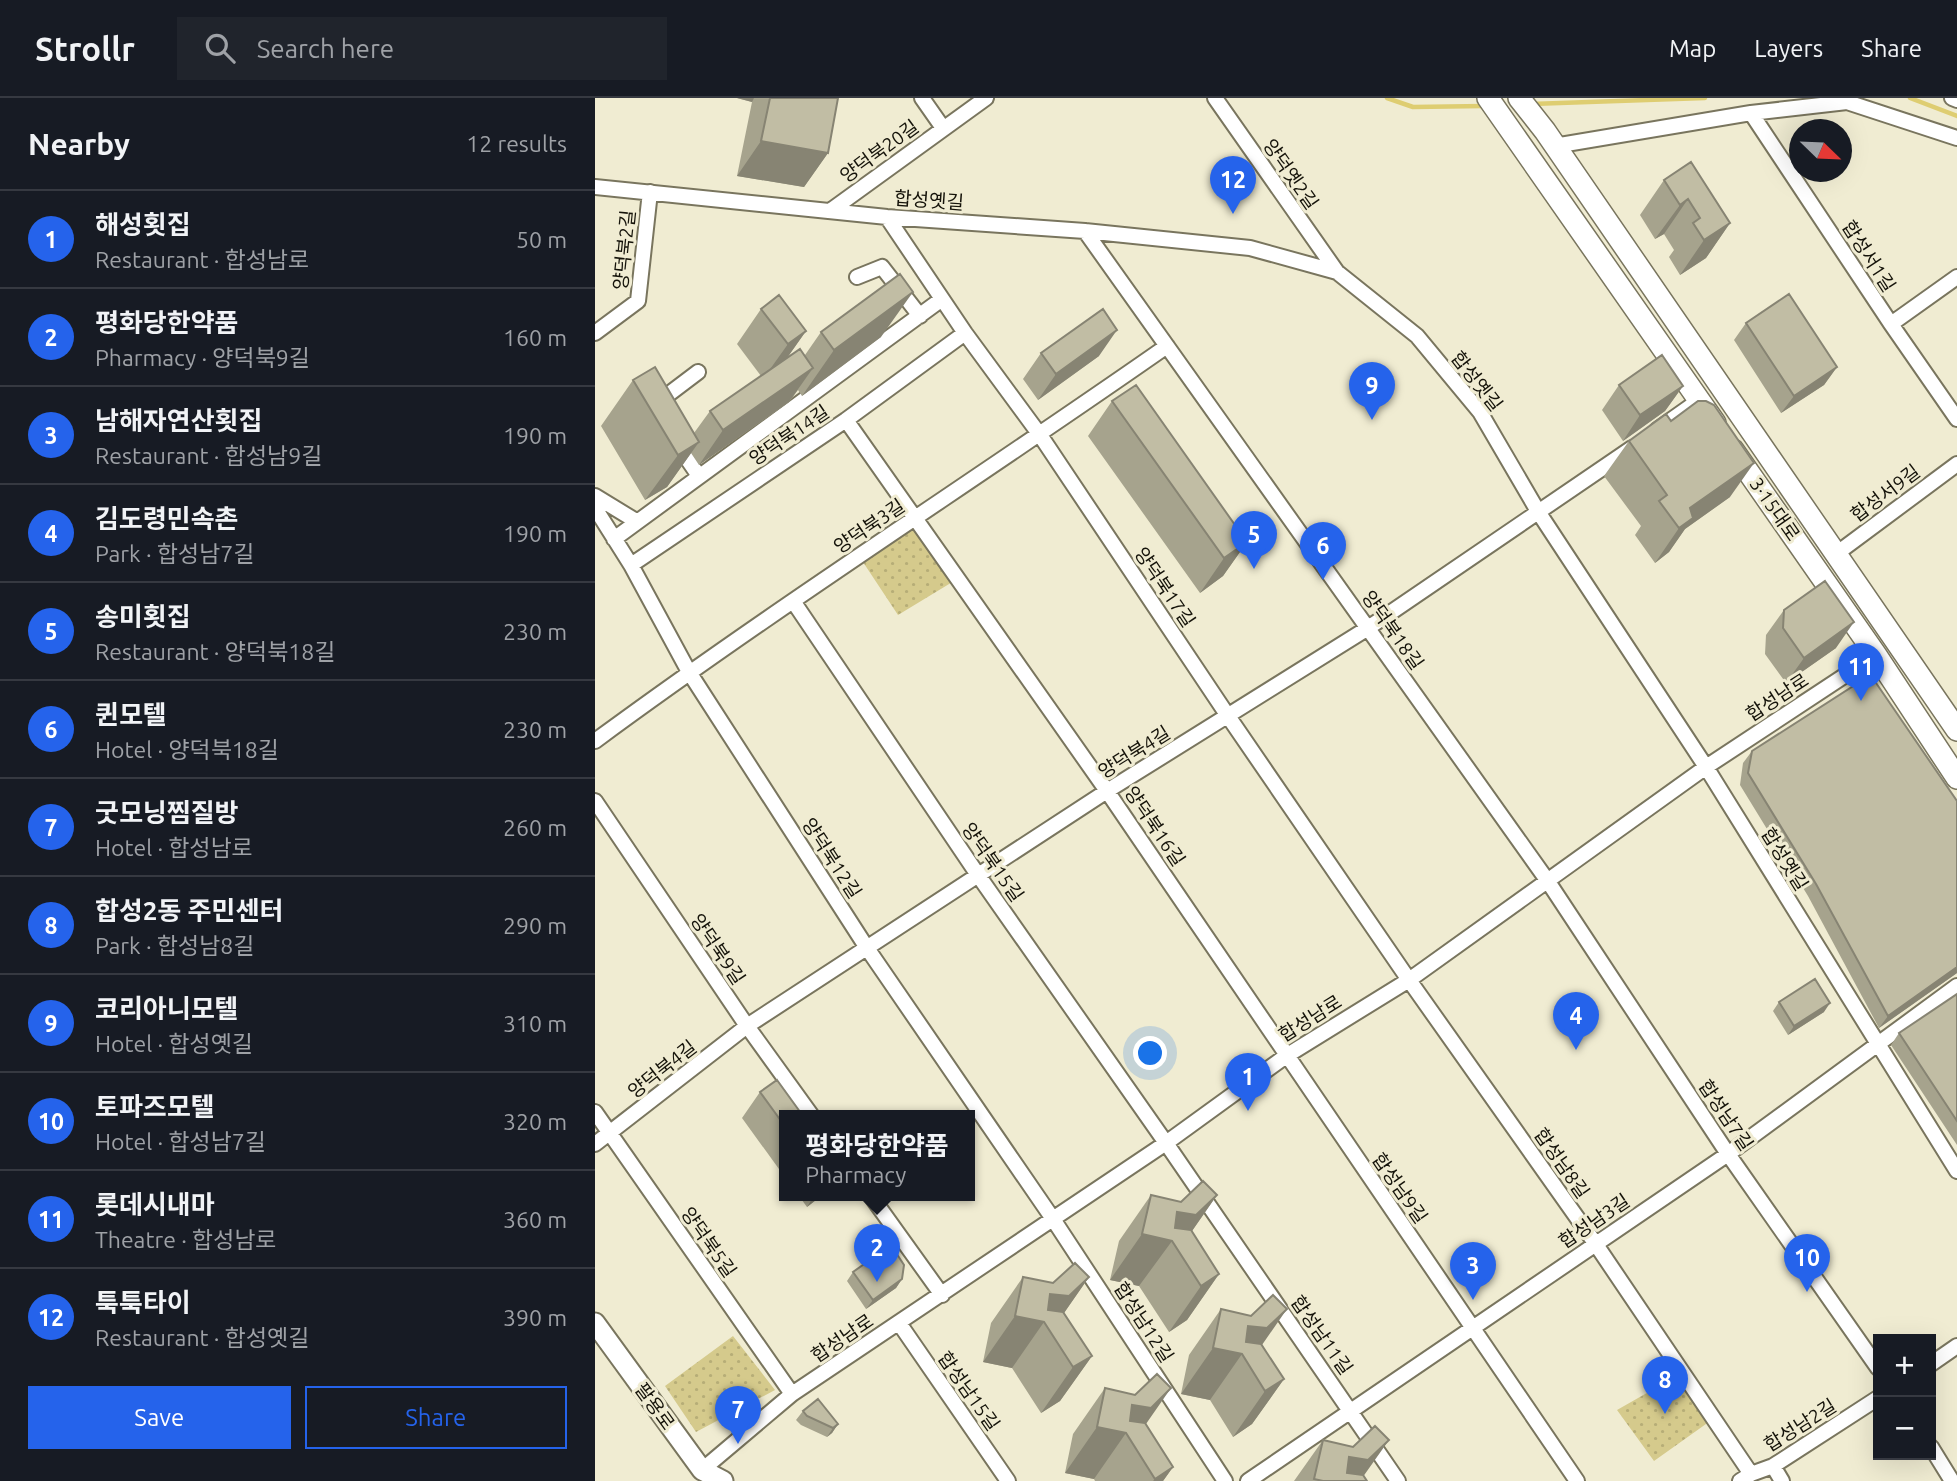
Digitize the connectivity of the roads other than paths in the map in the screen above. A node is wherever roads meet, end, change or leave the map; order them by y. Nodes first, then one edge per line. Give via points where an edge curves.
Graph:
1 (922, 98) edge
2 (986, 98) edge
3 (1215, 98) edge
4 (1489, 98) edge
5 (1519, 98) edge
6 (1751, 113) junction
7 (943, 128) junction
8 (1957, 138) edge
9 (1549, 139) junction
10 (595, 187) edge
11 (650, 192) junction
12 (830, 211) junction
13 (887, 217) junction
14 (1085, 232) junction
15 (1337, 272) junction
16 (857, 277) dead end
17 (1957, 278) edge
18 (943, 299) junction
19 (920, 316) junction
20 (1891, 324) junction
21 (595, 333) edge
22 (965, 333) junction
23 (1167, 346) junction
24 (698, 372) dead end
25 (1699, 400) junction
26 (1957, 419) edge
27 (846, 420) junction
28 (1040, 435) junction
29 (1957, 464) edge
30 (699, 477) junction
31 (595, 496) edge
32 (595, 508) edge
33 (1539, 513) junction
34 (916, 517) junction
35 (636, 522) junction
36 (614, 538) junction
37 (1836, 554) junction
38 (631, 565) junction
39 (793, 601) junction
40 (1368, 628) junction
41 (1876, 655) junction
42 (689, 672) junction
43 (1228, 716) junction
44 (1957, 730) edge
45 (595, 741) edge
46 (1706, 767) junction
47 (1957, 778) edge
48 (1107, 791) junction
49 (595, 801) edge
50 (978, 875) junction
51 (1547, 880) junction
52 (867, 948) junction
53 (1409, 980) junction
54 (1957, 986) edge
55 (747, 1026) junction
56 (1878, 1043) junction
57 (1286, 1056) junction
58 (808, 1110) edge
59 (595, 1112) edge
60 (610, 1134) junction
61 (1166, 1143) junction
62 (595, 1144) edge
63 (1728, 1154) junction
64 (1957, 1171) edge
65 (875, 1201) edge
66 (1053, 1219) junction
67 (1595, 1243) junction
68 (942, 1295) junction
69 (595, 1323) edge
70 (899, 1323) junction
71 (1473, 1328) junction
72 (1957, 1346) edge
73 (1873, 1361) edge
74 (1936, 1361) edge
75 (792, 1394) junction
76 (1873, 1401) edge
77 (1350, 1411) junction
78 (1936, 1455) edge
79 (1773, 1466) junction
80 (695, 1476) edge
81 (1745, 1477) edge
82 (723, 1481) edge
83 (1008, 1481) edge
84 (1226, 1481) edge
85 (1248, 1481) edge
86 (1398, 1481) edge
87 (1577, 1481) edge
88 (1782, 1481) edge
89 (1952, 1481) edge

1 - 7 street
2 - 7 street, 양덕북20길
3 - 15 street, 양덕옛2길
4 - 25 main road, 3·15대로
5 - 9 main road, 3·15대로
6 - 8 street via 1847,102
6 - 9 street
6 - 20 street, 합성서1길
7 - 12 street, 양덕북20길
9 - 37 main road, 3·15대로
10 - 11 street, 합성옛길
11 - 12 street, 합성옛길
11 - 21 street, 양덕북2길 via 638,301
12 - 13 street, 합성옛길
13 - 14 street, 합성옛길
13 - 18 street, 양덕북17길
14 - 15 street, 합성옛길 via 1251,248
14 - 23 street, 양덕북18길
15 - 33 street, 합성옛길 via 1417,336 1479,412
16 - 19 street via 882,267
17 - 20 street
18 - 19 street
18 - 22 street, 양덕북17길
19 - 30 street
20 - 26 street, 합성서1길
22 - 27 street, 양덕북14길
22 - 28 street, 양덕북17길
23 - 28 street, 양덕북3길
23 - 40 street, 양덕북18길
24 - 30 street via 651,408
25 - 33 street, 양덕북4길
25 - 41 main road, 3·15대로
27 - 34 street, 양덕북16길
27 - 38 street, 양덕북14길
28 - 34 street, 양덕북3길
28 - 43 street, 양덕북17길
29 - 37 street, 합성서9길
30 - 35 street
31 - 35 street
32 - 36 street, 양덕북12길
33 - 40 street, 양덕북4길
33 - 46 street, 합성옛길
34 - 39 street, 양덕북3길
34 - 48 street, 양덕북16길
35 - 36 street
36 - 38 street, 양덕북12길
37 - 44 main road, 3·15대로
38 - 42 street, 양덕북12길
39 - 42 street, 양덕북3길
39 - 50 street, 양덕북15길
40 - 43 street, 양덕북4길
40 - 51 street, 양덕북18길
41 - 46 street, 합성남로
41 - 47 main road, 3·15대로
42 - 45 street, 양덕북3길
42 - 52 street, 양덕북12길
43 - 48 street, 양덕북4길
43 - 53 street, 양덕북17길
46 - 51 street, 합성남로
46 - 56 street, 합성옛길
48 - 50 street, 양덕북4길
48 - 57 street, 양덕북16길
49 - 55 street, 양덕북9길
50 - 52 street, 양덕북4길
50 - 61 street, 양덕북15길
51 - 53 street, 합성남로
51 - 63 street, 합성남7길
52 - 55 street, 양덕북4길
52 - 66 street, 양덕북12길
53 - 57 street, 합성남로
53 - 67 street, 합성남8길
54 - 56 street, 합성남3길
55 - 58 street, 양덕북9길
55 - 60 street, 양덕북4길
56 - 63 street, 합성남3길
56 - 64 street, 합성옛길
57 - 61 street, 합성남로
57 - 71 street, 합성남9길
59 - 60 street, 양덕북5길
60 - 62 street, 양덕북4길
60 - 75 street, 양덕북5길
61 - 66 street, 합성남로
61 - 77 street, 합성남11길
63 - 67 street, 합성남3길
63 - 73 street, 합성남7길
65 - 68 street
66 - 68 street, 합성남로
66 - 84 street, 합성남12길
67 - 71 street, 합성남3길
67 - 81 street, 합성남8길
68 - 70 street, 합성남로
69 - 80 main road, 팔용로
70 - 75 street, 합성남로
70 - 83 street, 합성남15길
71 - 77 street, 합성남3길
71 - 87 street, 합성남9길
72 - 74 street
75 - 80 street, 합성남로
76 - 79 street, 합성남2길
77 - 85 street, 합성남3길
77 - 86 street, 합성남11길
78 - 89 street
79 - 81 street, 합성남2길
79 - 88 street
80 - 82 main road, 팔용로

